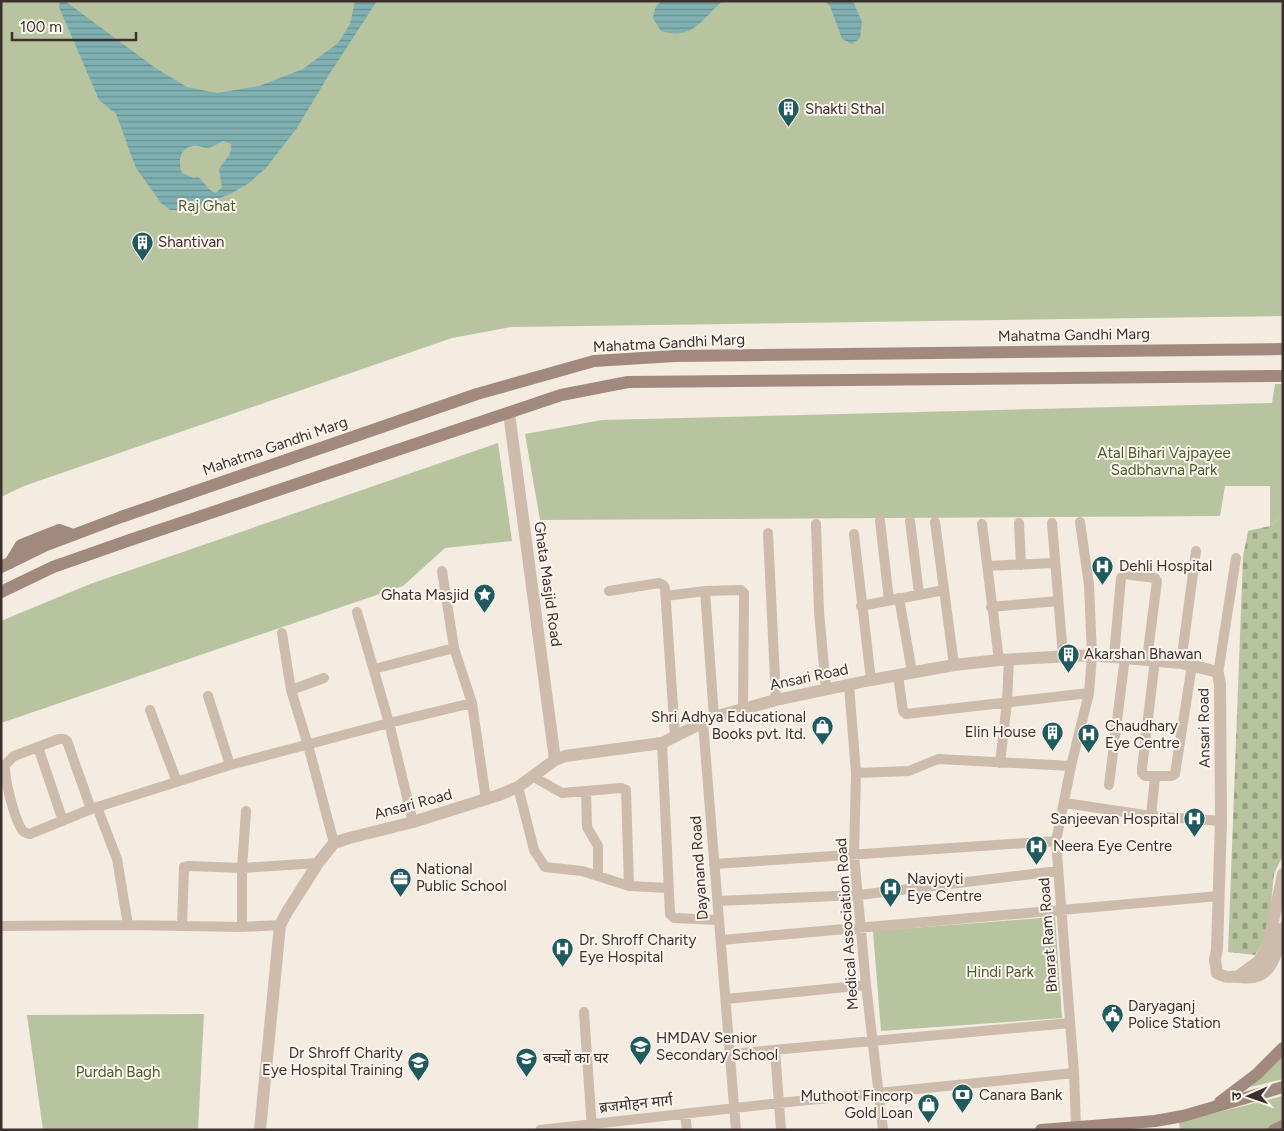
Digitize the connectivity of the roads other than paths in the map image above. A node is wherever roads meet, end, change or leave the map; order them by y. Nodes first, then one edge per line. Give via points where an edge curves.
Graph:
1 (1283, 349) edge
2 (1283, 376) edge
3 (508, 413) junction
4 (880, 521) dead end
5 (910, 521) dead end
6 (935, 522) dead end
7 (1020, 522) dead end
8 (1080, 522) dead end
9 (1052, 523) dead end
10 (816, 524) dead end
11 (982, 524) dead end
12 (768, 533) dead end
13 (854, 534) dead end
14 (1196, 551) dead end
15 (1236, 558) dead end
16 (1054, 563) junction
17 (6, 565) edge
18 (1022, 565) junction
19 (987, 566) junction
20 (442, 571) dead end
21 (609, 590) dead end
22 (944, 590) junction
23 (705, 591) junction
24 (1, 592) edge
25 (920, 594) junction
26 (666, 596) junction
27 (894, 599) junction
28 (1058, 601) junction
29 (861, 606) junction
30 (991, 607) junction
31 (357, 612) dead end
32 (282, 633) dead end
33 (454, 648) junction
34 (1092, 655) junction
35 (1064, 656) junction
36 (1120, 657) junction
37 (1004, 659) junction
38 (1151, 660) junction
39 (1187, 664) junction
40 (954, 665) junction
41 (374, 669) junction
42 (912, 672) junction
43 (1218, 674) junction
44 (898, 675) junction
45 (324, 678) dead end
46 (871, 680) junction
47 (849, 685) junction
48 (826, 689) junction
49 (291, 690) junction
50 (1089, 693) junction
51 (208, 696) dead end
52 (776, 700) junction
53 (1007, 702) junction
54 (472, 703) junction
55 (743, 709) junction
56 (150, 710) dead end
57 (708, 720) junction
58 (389, 722) junction
59 (675, 737) junction
60 (662, 742) junction
61 (308, 745) junction
62 (38, 747) junction
63 (555, 760) junction
64 (1000, 763) junction
65 (230, 765) junction
66 (1071, 766) junction
67 (856, 773) junction
68 (532, 776) junction
69 (1155, 777) junction
70 (177, 782) junction
71 (1109, 784) dead end
72 (518, 787) junction
73 (586, 791) junction
74 (486, 800) junction
75 (1065, 803) junction
76 (94, 808) junction
77 (246, 811) dead end
78 (1151, 816) junction
79 (63, 821) junction
80 (1221, 821) junction
81 (413, 822) junction
82 (1056, 841) junction
83 (334, 843) junction
84 (854, 855) junction
85 (318, 863) junction
86 (714, 864) junction
87 (242, 868) junction
88 (1058, 871) junction
89 (1283, 874) edge
90 (598, 876) junction
91 (629, 886) junction
92 (668, 888) junction
93 (859, 896) junction
94 (1219, 896) junction
95 (718, 901) junction
96 (1060, 910) junction
97 (718, 920) junction
98 (128, 925) junction
99 (280, 925) junction
100 (1, 926) edge
101 (182, 926) junction
102 (242, 927) junction
103 (860, 927) junction
104 (1283, 928) edge
105 (721, 940) junction
106 (1237, 977) junction
107 (866, 985) junction
108 (726, 999) junction
109 (584, 1012) dead end
110 (1070, 1023) junction
111 (872, 1040) junction
112 (1283, 1048) edge
113 (775, 1050) junction
114 (730, 1054) junction
115 (1074, 1072) junction
116 (1283, 1087) edge
117 (878, 1093) junction
118 (779, 1103) junction
119 (1216, 1106) junction
120 (735, 1108) junction
121 (686, 1114) junction
122 (1283, 1126) edge
123 (592, 1127) edge
124 (1076, 1127) junction
125 (260, 1130) edge
126 (540, 1130) edge
127 (687, 1130) edge
128 (736, 1130) edge
129 (781, 1130) edge
130 (884, 1130) edge
131 (1041, 1130) edge
132 (1274, 1130) edge

1 - 17 main road, Mahatma Gandhi Marg via 675,356 594,361 477,394 131,514 44,546
2 - 3 main road via 628,382 561,395
3 - 24 main road via 121,543 53,568
3 - 63 street, Ghata Masjid Road
4 - 27 street
5 - 25 street
6 - 22 street
7 - 18 street
8 - 34 street, Bharat Ram Road via 1089,585
9 - 16 street
10 - 48 street
11 - 19 street
12 - 52 street
13 - 29 street
14 - 39 street
15 - 43 street
16 - 18 street
16 - 28 street
18 - 19 street
19 - 30 street
20 - 33 street
21 - 26 street via 659,583 665,588
22 - 25 street
22 - 40 street
23 - 26 street
23 - 55 street via 744,592
23 - 57 street, Dayanand Road
25 - 27 street
26 - 59 street
27 - 29 street
27 - 42 street
28 - 30 street
28 - 35 street
29 - 46 street
30 - 37 street
31 - 41 street
32 - 49 street
33 - 41 street
33 - 54 street
34 - 35 street, Ansari Road
34 - 36 street, Ansari Road
34 - 50 street, Bharat Ram Road
35 - 37 street, Ansari Road
36 - 38 street, Ansari Road
36 - 38 street via 1124,574 1155,578 1157,581
36 - 71 street
37 - 40 street, Ansari Road
37 - 53 street
38 - 39 street, Ansari Road
38 - 69 street via 1142,772 1144,776
39 - 43 street, Ansari Road
39 - 69 street via 1175,774
40 - 42 street, Ansari Road
41 - 58 street
42 - 44 street, Ansari Road
43 - 80 street, Ansari Road
44 - 46 street, Ansari Road
44 - 53 street via 906,714
45 - 49 street
46 - 47 street, Ansari Road
47 - 48 street, Ansari Road
47 - 67 street, Medical Association Road
48 - 52 street, Ansari Road
49 - 61 street
50 - 53 street
50 - 66 street, Bharat Ram Road
51 - 65 street
52 - 55 street, Ansari Road
53 - 64 street
54 - 58 street
54 - 74 street
55 - 57 street, Ansari Road
56 - 70 street
57 - 59 street, Ansari Road
57 - 86 street, Dayanand Road
58 - 61 street
58 - 81 street
59 - 60 street, Ansari Road
60 - 63 street, Ansari Road
60 - 92 street
61 - 65 street
61 - 83 street
62 - 76 street via 59,739 67,741
62 - 79 street
62 - 79 street via 14,756 5,765 18,822 22,830 30,834
63 - 68 street, Ansari Road
64 - 66 street
64 - 67 street via 938,759 909,771
65 - 70 street
66 - 75 street, Bharat Ram Road
67 - 84 street, Medical Association Road
68 - 72 street, Ansari Road
68 - 73 street via 562,793
69 - 78 street
70 - 76 street
72 - 74 street, Ansari Road
72 - 90 street via 534,850 542,864 548,868
73 - 90 street via 587,827 598,846
73 - 91 street via 626,790
74 - 81 street, Ansari Road
75 - 78 street
75 - 82 street, Bharat Ram Road
76 - 79 street
76 - 98 street via 117,859
77 - 87 street
78 - 80 street
80 - 94 street, Ansari Road
81 - 83 street, Ansari Road
82 - 84 street
82 - 88 street, Bharat Ram Road
83 - 85 street
84 - 86 street
84 - 93 street, Medical Association Road
85 - 87 street
85 - 99 street
86 - 95 street, Dayanand Road
87 - 101 street via 184,867
87 - 102 street
88 - 93 street
88 - 96 street, Bharat Ram Road
89 - 106 street via 1268,945 1259,961
90 - 91 street
91 - 92 street
92 - 97 street via 672,917
93 - 95 street
93 - 103 street, Medical Association Road
94 - 96 street
94 - 106 street, Ansari Road via 1217,974 1225,978
95 - 97 street, Dayanand Road
96 - 103 street
96 - 110 street, Bharat Ram Road
97 - 105 street, Dayanand Road
98 - 100 street
98 - 101 street
99 - 102 street
99 - 125 street
101 - 102 street
103 - 105 street
103 - 107 street, Medical Association Road
104 - 106 street, Ansari Road via 1266,972 1251,978
105 - 108 street, Dayanand Road
107 - 108 street
107 - 111 street, Medical Association Road
108 - 114 street, Dayanand Road
109 - 123 street
110 - 111 street
110 - 115 street, Bharat Ram Road
111 - 113 street
111 - 117 street, Medical Association Road
112 - 119 main road via 1257,1074
113 - 114 street
113 - 118 street
114 - 120 street, Dayanand Road
115 - 117 street, ब्रजमोहन मार्ग
115 - 124 street, Bharat Ram Road
116 - 119 main road
117 - 118 street, ब्रजमोहन मार्ग
117 - 130 street, Medical Association Road
118 - 120 street, ब्रजमोहन मार्ग
118 - 129 street
119 - 124 main road via 1155,1121
120 - 121 street, ब्रजमोहन मार्ग
120 - 128 street, Dayanand Road
121 - 123 street, ब्रजमोहन मार्ग
121 - 127 street
122 - 132 main road
123 - 126 street, ब्रजमोहन मार्ग
124 - 131 main road

